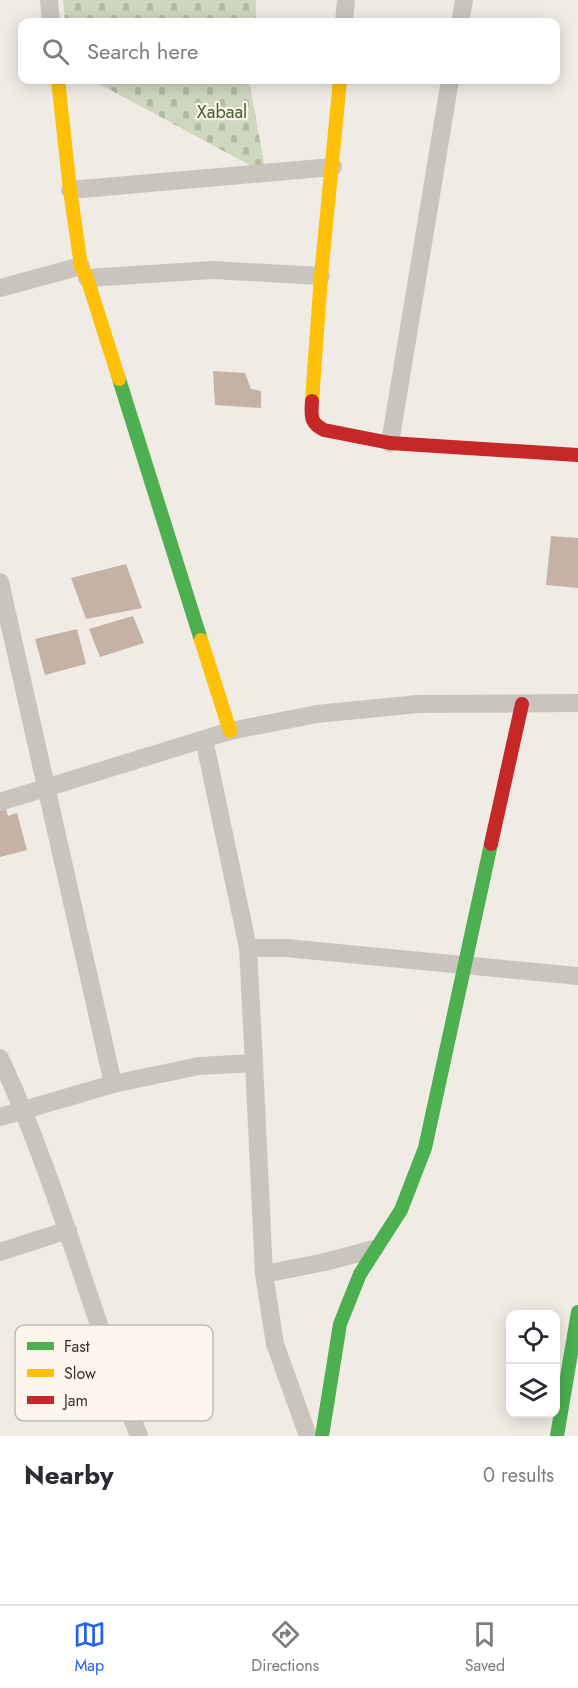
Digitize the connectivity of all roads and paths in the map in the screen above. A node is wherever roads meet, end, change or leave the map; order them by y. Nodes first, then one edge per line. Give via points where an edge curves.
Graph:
1 (49, 0) edge
2 (346, 0) edge
3 (464, 0) edge
4 (51, 18) edge
5 (344, 18) edge
6 (461, 18) edge
7 (57, 84) edge
8 (340, 84) edge
9 (449, 84) edge
10 (333, 167) junction
11 (70, 190) junction
12 (84, 272) junction
13 (321, 276) junction
14 (0, 288) edge
15 (390, 443) junction
16 (578, 455) edge
17 (0, 582) edge
18 (578, 703) edge
19 (522, 704) junction
20 (230, 731) junction
21 (204, 739) junction
22 (45, 787) junction
23 (0, 802) edge
24 (248, 948) junction
25 (465, 966) junction
26 (578, 976) edge
27 (0, 1058) edge
28 (254, 1063) junction
29 (113, 1084) junction
30 (24, 1110) junction
31 (0, 1116) edge
32 (68, 1230) junction
33 (374, 1249) junction
34 (0, 1252) edge
35 (264, 1274) junction
36 (578, 1312) edge
37 (99, 1325) edge
38 (133, 1421) edge
39 (139, 1436) edge
40 (308, 1436) edge
41 (322, 1436) edge
42 (557, 1436) edge

1 - 4 street
2 - 5 street
3 - 6 street
7 - 11 street
8 - 10 street
9 - 15 street
10 - 11 street
10 - 13 street
11 - 12 street
12 - 13 street via 213,270
12 - 14 street
12 - 20 street
13 - 15 street via 311,419 324,429
15 - 16 street
17 - 22 street
18 - 19 street
19 - 20 street via 418,704 318,714
19 - 25 street
20 - 21 street
21 - 22 street
21 - 24 street
22 - 23 street
22 - 29 street
24 - 25 street via 286,948
24 - 28 street
25 - 26 street
25 - 33 street via 425,1148 401,1210
27 - 30 street
28 - 29 street via 199,1066
28 - 35 street
29 - 30 street
30 - 31 street
30 - 32 street
32 - 34 street
32 - 37 street
33 - 35 street
33 - 41 street via 340,1324
35 - 40 street via 275,1344
36 - 42 street
38 - 39 street

